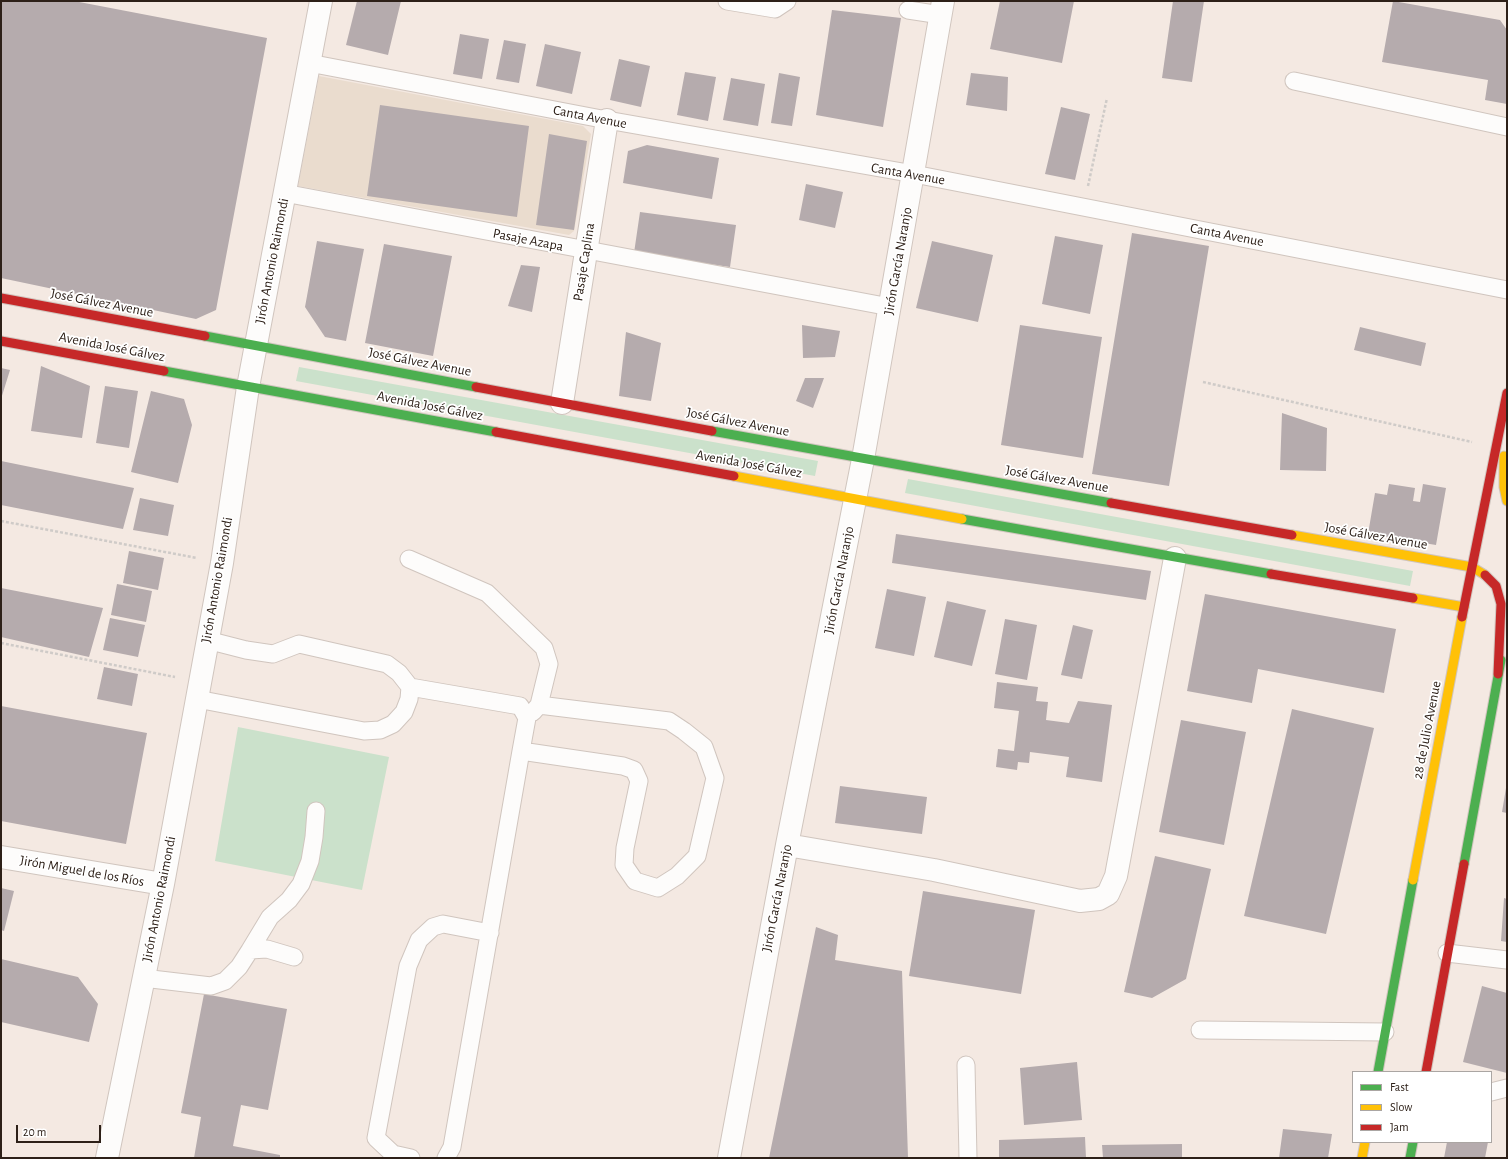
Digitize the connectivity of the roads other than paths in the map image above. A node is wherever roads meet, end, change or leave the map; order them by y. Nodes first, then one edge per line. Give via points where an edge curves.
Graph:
1 (321, 1) edge
2 (727, 1) edge
3 (787, 1) edge
4 (942, 8) edge
5 (908, 10) dead end
6 (309, 63) junction
7 (1294, 81) dead end
8 (607, 120) junction
9 (1507, 128) edge
10 (914, 174) junction
11 (284, 193) junction
12 (586, 251) junction
13 (1507, 290) edge
14 (1, 298) edge
15 (890, 307) junction
16 (1, 341) edge
17 (256, 346) junction
18 (248, 387) junction
19 (562, 403) junction
20 (1505, 406) edge
21 (863, 459) junction
22 (855, 498) junction
23 (1507, 501) edge
24 (1176, 558) junction
25 (409, 559) dead end
26 (1472, 567) junction
27 (1464, 607) junction
28 (207, 640) junction
29 (1507, 645) edge
30 (1498, 674) junction
31 (410, 687) junction
32 (198, 691) junction
33 (539, 705) junction
34 (527, 718) junction
35 (522, 751) junction
36 (316, 811) dead end
37 (787, 845) junction
38 (1, 857) edge
39 (163, 884) junction
40 (490, 933) junction
41 (250, 950) junction
42 (1447, 953) junction
43 (294, 957) dead end
44 (1507, 960) edge
45 (143, 978) junction
46 (1200, 1030) dead end
47 (1385, 1032) junction
48 (966, 1065) dead end
49 (1378, 1071) edge
50 (1426, 1071) edge
51 (1507, 1088) edge
52 (1492, 1092) edge
53 (1365, 1143) edge
54 (1413, 1143) edge
55 (107, 1158) edge
56 (411, 1158) edge
57 (446, 1158) edge
58 (729, 1158) edge
59 (968, 1158) edge
60 (1362, 1158) edge
61 (1410, 1158) edge

1 - 6 street, Jirón Antonio Raimondi
2 - 3 lane via 775,10
4 - 5 lane
4 - 10 street, Jirón García Naranjo
6 - 8 lane, Canta Avenue
6 - 11 street, Jirón Antonio Raimondi
7 - 9 lane
8 - 10 lane, Canta Avenue
8 - 12 street, Pasaje Caplina
10 - 13 lane, Canta Avenue
10 - 15 street, Jirón García Naranjo
11 - 12 lane, Pasaje Azapa
11 - 17 street, Jirón Antonio Raimondi
12 - 15 lane, Pasaje Azapa
12 - 19 street, Pasaje Caplina
14 - 17 street, José Gálvez Avenue
15 - 21 street, Jirón García Naranjo
16 - 18 street, Avenida José Gálvez
17 - 18 street, Jirón Antonio Raimondi
17 - 19 street, José Gálvez Avenue
18 - 22 street, Avenida José Gálvez
18 - 28 street, Jirón Antonio Raimondi via 222,563
19 - 21 street, José Gálvez Avenue
20 - 23 street via 1504,487
20 - 26 street, 28 de Julio Avenue
21 - 22 street, Jirón García Naranjo
21 - 26 street, José Gálvez Avenue
22 - 24 street
22 - 37 street, Jirón García Naranjo
24 - 27 street
24 - 37 street via 1116,876 1108,894 1099,899 1080,901 934,870
25 - 33 lane via 487,593 544,648 549,664
26 - 27 street, 28 de Julio Avenue
26 - 30 street via 1496,586 1501,604
27 - 47 street, 28 de Julio Avenue
28 - 31 lane via 273,654 299,644 387,664 399,673
28 - 32 street, Jirón Antonio Raimondi
29 - 30 street
30 - 42 street
31 - 32 lane via 409,700 404,712 393,724 380,730 364,731
31 - 34 lane via 520,706
32 - 39 street, Jirón Antonio Raimondi
33 - 34 lane
33 - 35 lane via 669,721 704,747 715,778 697,856 677,876 658,888 636,881 624,865 625,848 639,781 634,770 623,766
34 - 35 lane
35 - 40 lane
36 - 41 lane via 311,853 301,884 270,917
37 - 58 street, Jirón García Naranjo
38 - 39 street, Jirón Miguel de los Ríos
39 - 45 street, Jirón Antonio Raimondi
40 - 56 lane via 443,924 433,927 419,940 408,966 376,1138 393,1154
40 - 57 lane via 452,1146
41 - 43 lane via 268,949
41 - 45 lane via 239,967 225,981 210,986
42 - 44 lane
42 - 50 street
45 - 55 street, Jirón Antonio Raimondi
46 - 47 lane
47 - 49 street, 28 de Julio Avenue
48 - 59 lane
51 - 52 lane
53 - 60 street
54 - 61 street

